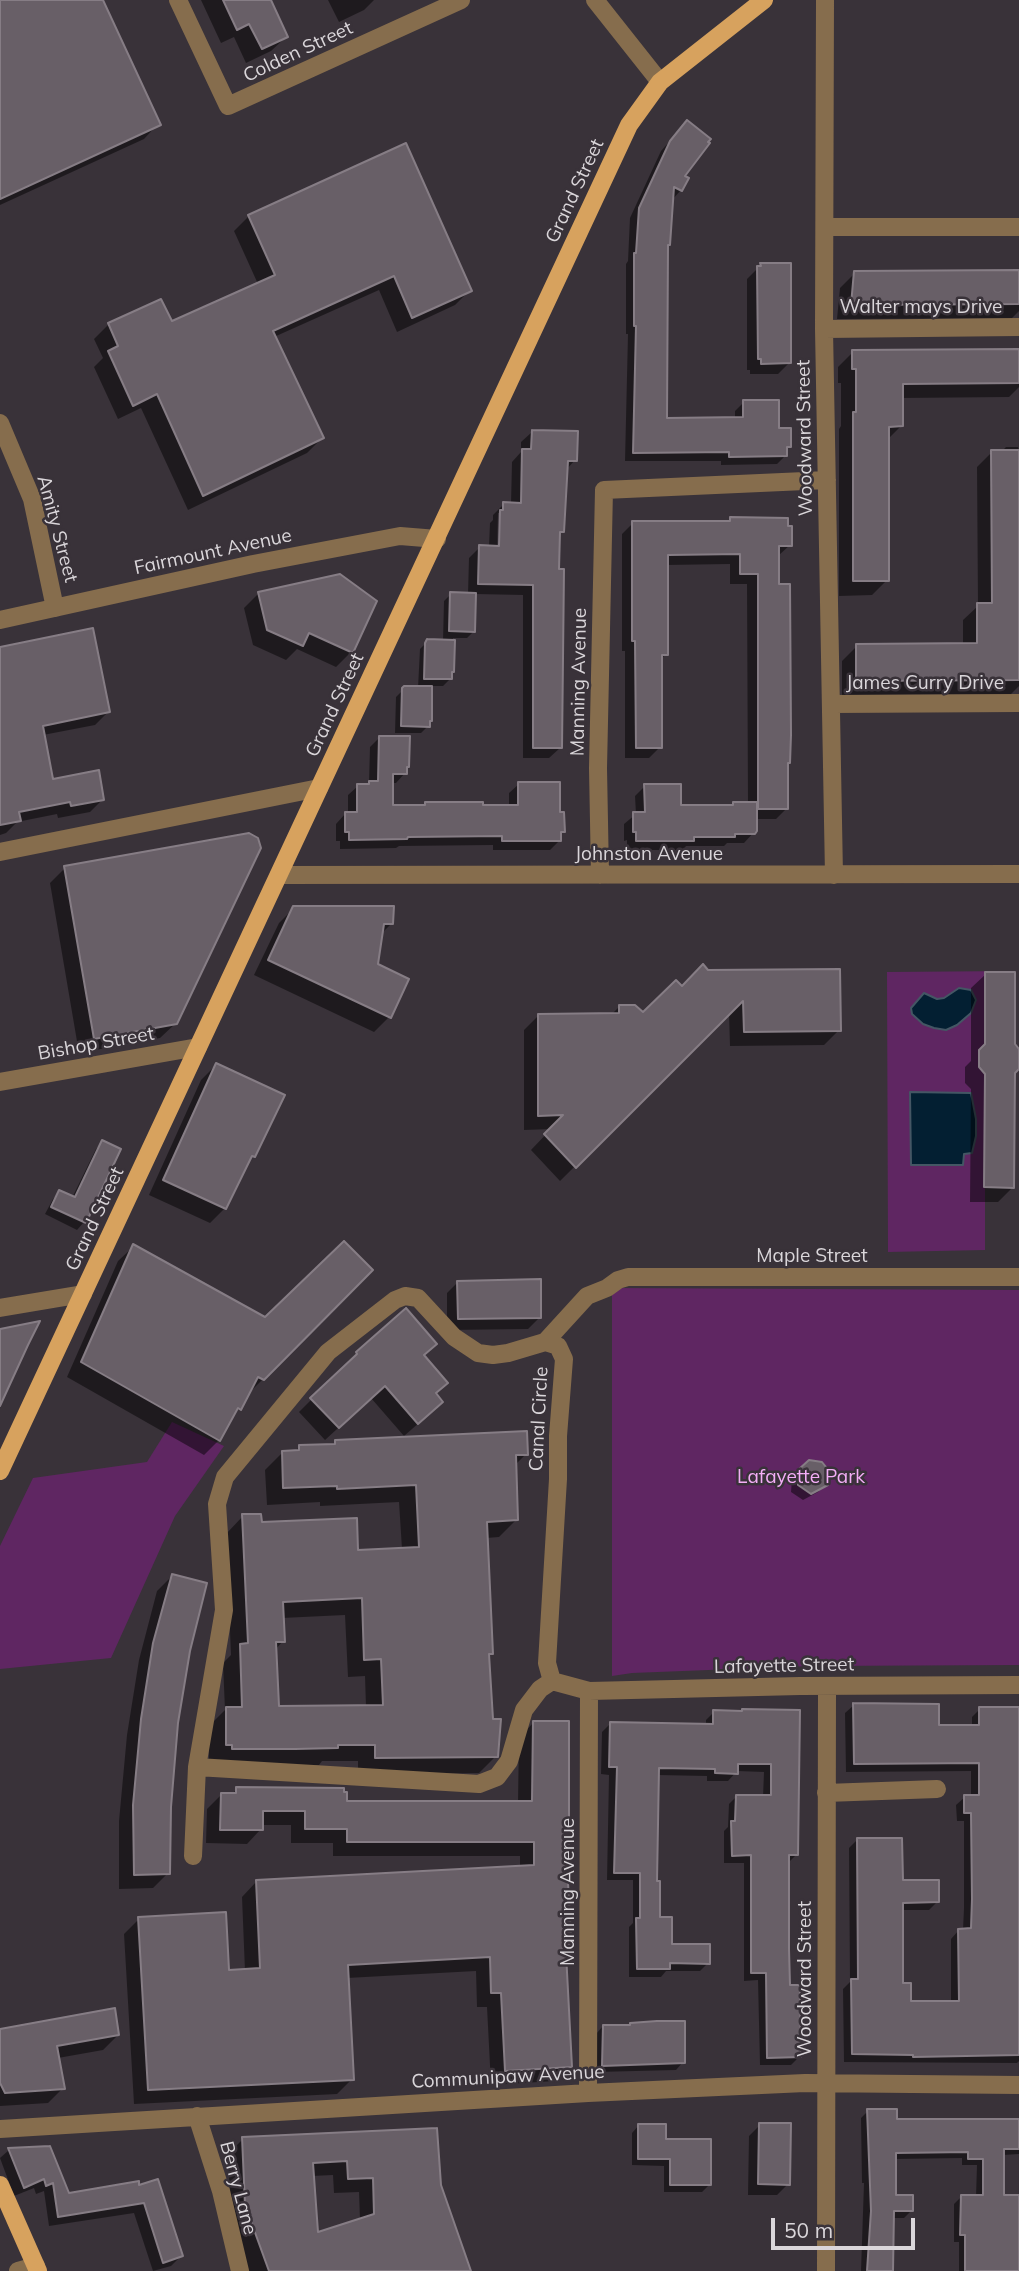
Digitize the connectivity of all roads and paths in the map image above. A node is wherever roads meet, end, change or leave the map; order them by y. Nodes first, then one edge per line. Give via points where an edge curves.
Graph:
1 (178, 0) edge
2 (461, 0) edge
3 (595, 0) edge
4 (764, 0) edge
5 (825, 0) edge
6 (660, 82) junction
7 (1019, 227) edge
8 (825, 228) junction
9 (1019, 327) edge
10 (824, 329) junction
11 (0, 423) edge
12 (827, 480) junction
13 (437, 539) junction
14 (55, 608) junction
15 (0, 620) edge
16 (1019, 703) edge
17 (831, 704) junction
18 (319, 788) junction
19 (0, 852) edge
20 (1019, 874) edge
21 (279, 875) junction
22 (600, 875) junction
23 (834, 875) junction
24 (198, 1047) junction
25 (0, 1082) edge
26 (1019, 1278) edge
27 (83, 1294) junction
28 (0, 1308) edge
29 (545, 1342) junction
30 (0, 1471) edge
31 (552, 1681) junction
32 (1019, 1685) edge
33 (827, 1686) junction
34 (589, 1691) junction
35 (197, 1767) junction
36 (937, 1788) dead end
37 (826, 1793) junction
38 (193, 1856) dead end
39 (827, 2082) junction
40 (1019, 2085) edge
41 (588, 2093) junction
42 (197, 2116) junction
43 (0, 2129) edge
44 (0, 2185) edge
45 (37, 2268) edge
46 (18, 2271) edge
47 (240, 2271) edge
48 (826, 2271) edge

1 - 2 street, Colden Street via 228,106
3 - 6 street
4 - 6 main road, Grand Street
5 - 8 street, Woodward Street
6 - 13 main road, Grand Street via 625,133
7 - 8 street
8 - 10 street, Woodward Street
9 - 10 street, Walter mays Drive
10 - 12 street, Woodward Street
11 - 14 street, Amity Street via 32,499
12 - 17 street, Woodward Street
12 - 22 street, Manning Avenue via 604,490
13 - 14 street, Fairmount Avenue via 400,536
13 - 18 main road, Grand Street
14 - 15 street, Fairmount Avenue
16 - 17 street, James Curry Drive
17 - 23 street, Woodward Street
18 - 19 street
18 - 21 main road, Grand Street
20 - 23 street, Johnston Avenue
21 - 22 street, Johnston Avenue
21 - 24 main road, Grand Street
22 - 23 street, Johnston Avenue
24 - 25 street, Bishop Street
24 - 27 main road, Grand Street
26 - 29 street, Maple Street via 628,1277 587,1296
27 - 28 street
27 - 30 main road, Grand Street
29 - 31 street, Canal Circle via 558,1346 564,1359 547,1663
29 - 35 street, Canal Circle via 493,1355 478,1353 454,1337 418,1298 405,1296 327,1352 225,1477 217,1504 224,1610
31 - 34 street, Lafayette Street
31 - 35 street via 524,1710 509,1761 497,1777 479,1784
32 - 33 street, Lafayette Street
33 - 34 street, Lafayette Street
33 - 37 street, Woodward Street
34 - 41 street, Manning Avenue
35 - 38 street, Canal Circle
36 - 37 street
37 - 39 street, Woodward Street
39 - 40 street, Communipaw Avenue
39 - 41 street, Communipaw Avenue
39 - 48 street, Woodward Street
41 - 42 street, Communipaw Avenue
42 - 43 street, Communipaw Avenue
42 - 47 street, Berry Lane
44 - 45 main road
45 - 46 street

